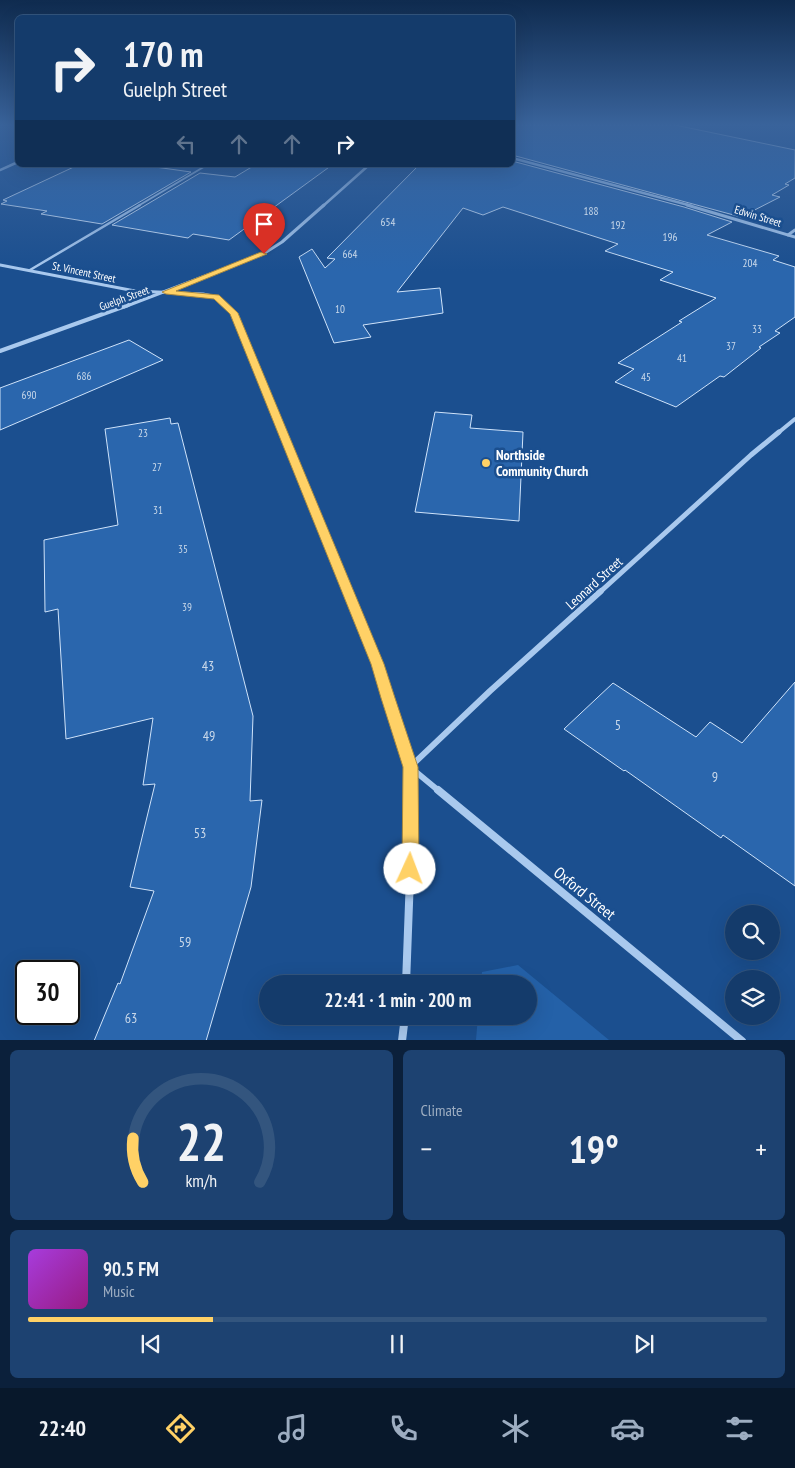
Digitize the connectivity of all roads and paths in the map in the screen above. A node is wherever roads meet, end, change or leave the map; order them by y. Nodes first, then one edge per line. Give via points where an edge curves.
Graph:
1 (193, 174) edge
2 (360, 174) edge
3 (570, 174) edge
4 (795, 230) edge
5 (788, 235) junction
6 (795, 237) edge
7 (0, 264) edge
8 (30, 270) junction
9 (166, 292) junction
10 (0, 352) edge
11 (795, 419) edge
12 (410, 767) junction
13 (406, 975) edge
14 (404, 1025) edge
15 (402, 1040) edge
16 (742, 1040) edge

1 - 8 lane
2 - 9 street, Guelph Street via 264,254
3 - 5 street, Edwin Street
4 - 5 street
5 - 6 street, Edwin Street
7 - 8 street, St. Vincent Street
8 - 9 street, St. Vincent Street via 135,291
9 - 10 street, Guelph Street
9 - 12 street, St. Vincent Street via 217,297 234,313 377,664
11 - 12 street, Leonard Street via 490,691
12 - 13 street, St. Vincent Street
12 - 16 street, Oxford Street
14 - 15 street

